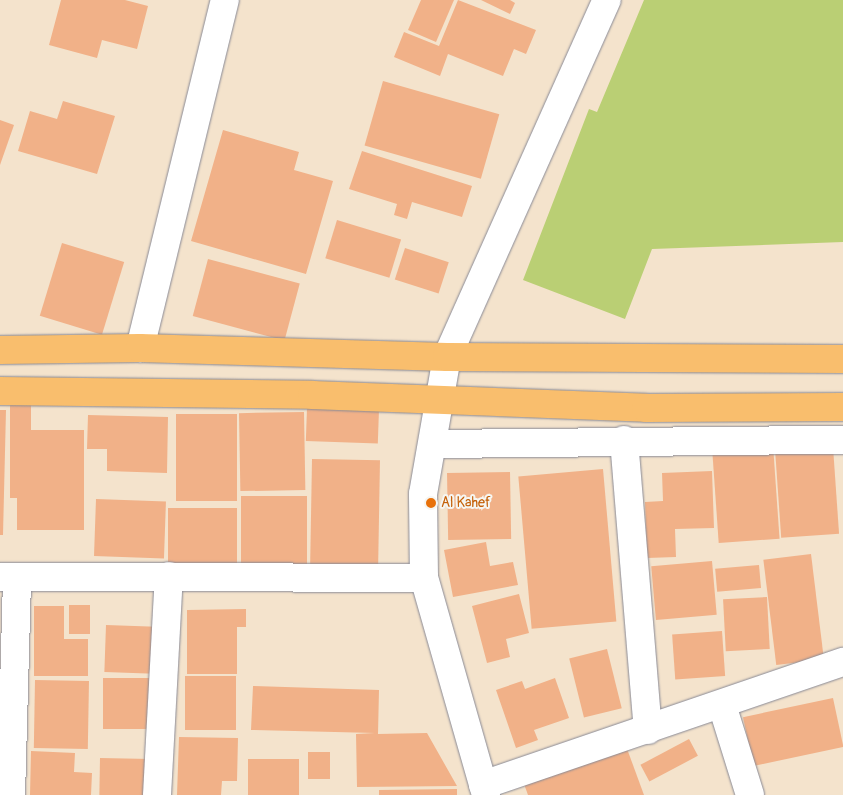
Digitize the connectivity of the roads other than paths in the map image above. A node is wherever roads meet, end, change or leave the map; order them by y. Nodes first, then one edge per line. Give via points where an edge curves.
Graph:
1 (225, 0) edge
2 (606, 0) edge
3 (140, 348) junction
4 (0, 350) edge
5 (447, 357) junction
6 (843, 359) edge
7 (0, 392) edge
8 (441, 402) junction
9 (843, 407) edge
10 (624, 440) junction
11 (843, 440) edge
12 (434, 444) junction
13 (169, 576) junction
14 (9, 577) edge
15 (424, 578) junction
16 (843, 662) edge
17 (722, 705) junction
18 (648, 730) junction
19 (484, 790) edge
20 (11, 795) edge
21 (156, 795) edge
22 (750, 795) edge

1 - 3 street
2 - 5 street
3 - 4 main road
3 - 5 main road
5 - 6 main road
5 - 8 street
7 - 8 main road via 312,395
8 - 9 main road
8 - 12 street
10 - 11 street
10 - 12 street
10 - 18 street
12 - 15 street via 423,494
13 - 14 street
13 - 15 street
13 - 21 street
14 - 20 street
15 - 19 street
16 - 17 street
17 - 18 street
17 - 22 street
18 - 19 street

